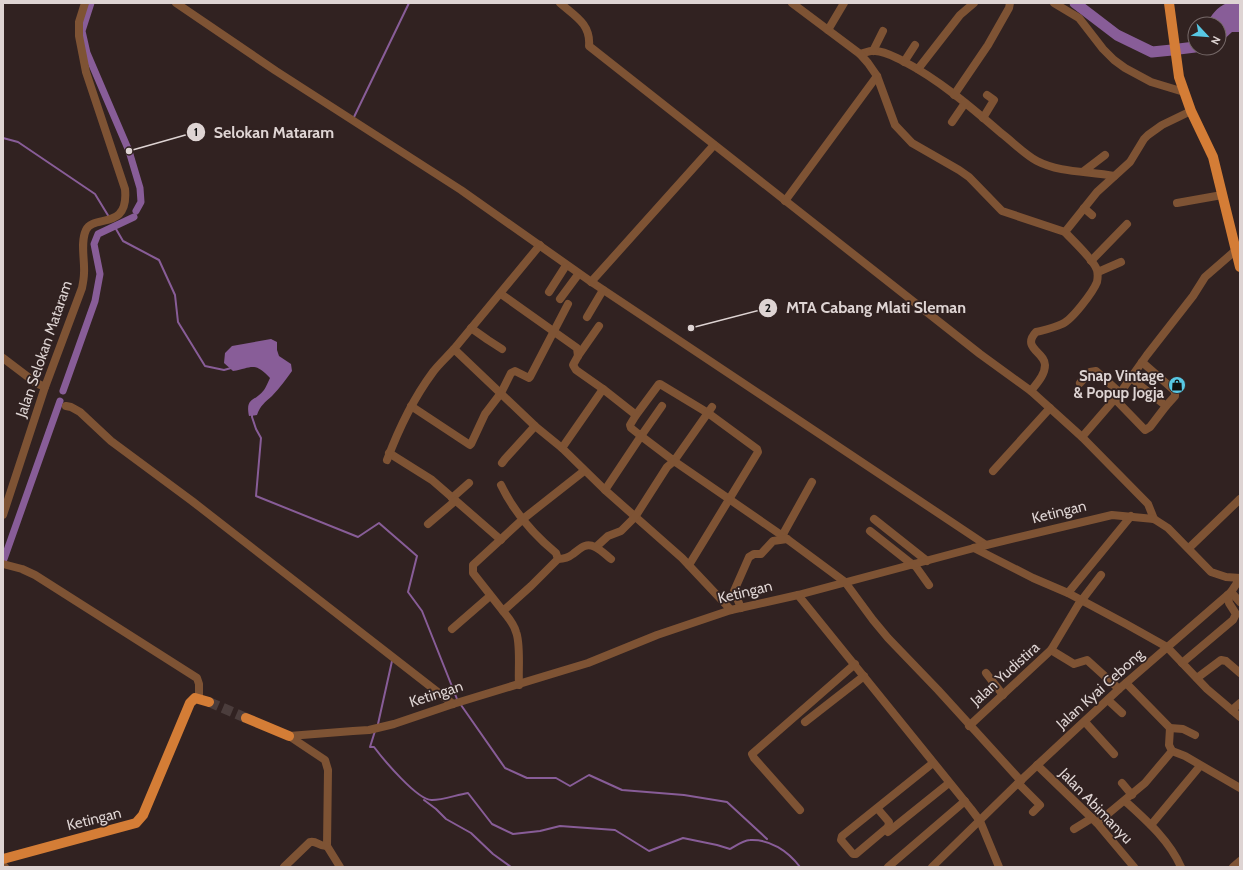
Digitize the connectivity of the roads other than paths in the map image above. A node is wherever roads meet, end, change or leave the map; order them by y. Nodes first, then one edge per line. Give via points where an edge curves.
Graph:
1 (85, 3) edge
2 (176, 3) edge
3 (560, 3) edge
4 (792, 3) edge
5 (844, 3) edge
6 (974, 3) edge
7 (1010, 3) edge
8 (1054, 3) edge
9 (1169, 3) edge
10 (828, 30) junction
11 (883, 31) dead end
12 (915, 45) dead end
13 (873, 51) junction
14 (860, 54) junction
15 (904, 62) junction
16 (918, 69) junction
17 (877, 76) junction
18 (1184, 92) junction
19 (954, 95) junction
20 (987, 95) dead end
21 (965, 103) junction
22 (1191, 111) junction
23 (983, 118) junction
24 (952, 122) dead end
25 (714, 145) junction
26 (1105, 155) dead end
27 (1084, 171) junction
28 (1114, 176) junction
29 (1222, 195) junction
30 (785, 201) junction
31 (1178, 203) dead end
32 (1084, 208) junction
33 (1092, 215) dead end
34 (1127, 224) dead end
35 (1065, 232) junction
36 (540, 245) junction
37 (1236, 250) junction
38 (1091, 261) junction
39 (1121, 262) dead end
40 (565, 267) dead end
41 (1240, 267) edge
42 (1098, 272) junction
43 (577, 276) dead end
44 (591, 282) junction
45 (603, 290) junction
46 (549, 292) dead end
47 (500, 294) junction
48 (560, 299) dead end
49 (568, 304) dead end
50 (587, 317) dead end
51 (599, 326) dead end
52 (471, 328) junction
53 (554, 332) junction
54 (502, 349) dead end
55 (454, 350) junction
56 (578, 356) junction
57 (3, 358) edge
58 (1142, 362) junction
59 (1131, 378) junction
60 (1080, 383) dead end
61 (45, 387) junction
62 (603, 389) junction
63 (1031, 391) junction
64 (501, 393) junction
65 (1118, 396) junction
66 (66, 406) dead end
67 (411, 406) junction
68 (662, 406) dead end
69 (1166, 406) junction
70 (1050, 408) junction
71 (710, 410) junction
72 (636, 415) junction
73 (535, 426) junction
74 (641, 436) junction
75 (1082, 437) junction
76 (562, 448) junction
77 (674, 460) junction
78 (502, 463) dead end
79 (584, 471) junction
80 (993, 471) dead end
81 (812, 482) dead end
82 (469, 483) dead end
83 (501, 485) dead end
84 (605, 490) junction
85 (728, 499) junction
86 (1240, 499) edge
87 (453, 500) junction
88 (3, 516) edge
89 (1131, 516) junction
90 (635, 517) junction
91 (522, 519) junction
92 (874, 519) dead end
93 (1154, 519) junction
94 (428, 524) dead end
95 (870, 531) dead end
96 (784, 538) junction
97 (500, 540) junction
98 (986, 545) junction
99 (596, 547) junction
100 (974, 548) junction
101 (1189, 548) junction
102 (611, 558) dead end
103 (558, 559) junction
104 (927, 561) junction
105 (5, 564) edge
106 (689, 565) junction
107 (913, 565) junction
108 (1101, 575) dead end
109 (1239, 578) edge
110 (845, 582) junction
111 (930, 585) dead end
112 (1068, 593) junction
113 (1229, 593) junction
114 (798, 595) junction
115 (490, 596) junction
116 (1081, 600) junction
117 (1240, 602) edge
118 (741, 608) junction
119 (731, 610) junction
120 (503, 611) junction
121 (452, 629) dead end
122 (1167, 647) junction
123 (1050, 650) junction
124 (855, 664) junction
125 (1182, 664) junction
126 (986, 673) dead end
127 (1240, 673) edge
128 (864, 676) junction
129 (1197, 678) junction
130 (1126, 683) junction
131 (519, 685) junction
132 (1119, 689) junction
133 (1003, 695) junction
134 (199, 698) junction
135 (1108, 700) junction
136 (209, 702) tunnel mouth
137 (1240, 703) edge
138 (453, 704) junction
139 (1232, 710) junction
140 (1122, 713) dead end
141 (1240, 717) edge
142 (246, 718) tunnel mouth
143 (805, 722) dead end
144 (1085, 722) junction
145 (969, 726) junction
146 (1170, 728) junction
147 (1195, 735) dead end
148 (289, 736) junction
149 (1172, 751) junction
150 (1114, 754) dead end
151 (933, 762) junction
152 (1037, 766) junction
153 (1200, 766) junction
154 (1019, 782) junction
155 (949, 783) junction
156 (1122, 783) dead end
157 (1239, 785) edge
158 (1132, 795) junction
159 (965, 801) junction
160 (1125, 801) junction
161 (876, 808) junction
162 (800, 810) dead end
163 (1033, 812) dead end
164 (980, 821) junction
165 (1094, 821) junction
166 (1151, 825) junction
167 (1074, 829) dead end
168 (327, 846) junction
169 (856, 858) dead end
170 (3, 859) edge
171 (1240, 860) edge
172 (284, 867) edge
173 (340, 867) edge
174 (888, 867) edge
175 (932, 867) edge
176 (999, 867) edge
177 (1134, 867) edge
178 (1182, 867) edge
179 (1233, 867) edge

1 - 61 street, Jalan Selokan Mataram via 79,22 79,36 86,72 126,198 115,218 92,224 86,229 82,288
2 - 36 street via 276,71 462,190
3 - 25 street via 588,29 589,46
4 - 10 street
5 - 10 street
6 - 16 street via 960,16
7 - 19 street via 988,45
8 - 18 street via 1079,18 1103,49 1125,68 1151,82
9 - 18 main road via 1179,77
10 - 14 street
11 - 13 street
12 - 15 street
13 - 14 street
13 - 15 street via 886,53
14 - 17 street
15 - 16 street
16 - 19 street
17 - 30 street
17 - 35 street via 895,125 912,143 969,177 1002,211
18 - 22 main road
19 - 21 street
20 - 23 street via 994,100
21 - 23 street
21 - 24 street
22 - 28 street via 1148,135 1130,162
22 - 29 main road via 1213,157
23 - 27 street via 1036,160 1051,167
25 - 30 street
25 - 44 street
26 - 27 street
27 - 28 street
28 - 32 street
29 - 31 street
29 - 37 main road
30 - 63 street
32 - 33 street
32 - 35 street
34 - 38 street
35 - 38 street
36 - 44 street
36 - 47 street
37 - 41 main road
37 - 58 street via 1205,277
38 - 42 street
39 - 42 street
40 - 46 street
42 - 63 street via 1096,283 1069,320 1033,335 1031,344 1045,366 1041,378
43 - 48 street
44 - 45 street
45 - 50 street
45 - 98 street
47 - 52 street
47 - 53 street
49 - 53 street
51 - 56 street
52 - 54 street
52 - 55 street
53 - 56 street via 577,348
53 - 64 street via 530,377 513,371
55 - 64 street
55 - 67 street via 434,371
56 - 62 street via 574,368
57 - 61 street
58 - 59 street
58 - 69 street via 1175,391 1175,396
59 - 65 street
59 - 69 street
60 - 65 street via 1090,372 1096,371
61 - 88 street, Jalan Selokan Mataram
62 - 72 street
62 - 76 street
63 - 70 street
64 - 67 street via 485,414 470,445
64 - 73 street
65 - 69 street via 1146,430
65 - 75 street
66 - 138 street via 80,412 111,441
67 - 87 street via 388,456 432,480
68 - 74 street
70 - 75 street
70 - 80 street
71 - 72 street via 658,384
71 - 77 street
71 - 85 street via 758,450
72 - 74 street via 630,425
73 - 76 street
73 - 78 street
74 - 77 street
74 - 84 street
75 - 93 street via 1148,504
76 - 79 street
77 - 85 street
77 - 90 street
79 - 84 street
79 - 91 street
81 - 96 street
82 - 87 street
83 - 91 street
84 - 90 street
85 - 96 street
85 - 106 street
86 - 101 street
87 - 94 street
87 - 97 street
89 - 93 street, Ketingan
89 - 98 street, Ketingan via 1112,515
89 - 112 street
90 - 99 street via 621,531 608,536
90 - 106 street
91 - 97 street
91 - 103 street via 556,553
92 - 104 street
93 - 101 street, Ketingan via 1168,528
95 - 107 street
96 - 110 street
96 - 118 street via 773,541 760,554 749,557 734,591
97 - 115 street via 473,565 473,573
98 - 100 street, Ketingan
99 - 102 street
99 - 103 street via 587,545 566,558
100 - 104 street, Ketingan
100 - 112 street
101 - 109 street, Ketingan via 1211,572
103 - 120 street
104 - 107 street, Ketingan
105 - 134 street via 22,569 40,579 197,678
106 - 119 street
107 - 110 street, Ketingan
107 - 111 street
108 - 116 street
109 - 113 street, Jalan Kyai Cebong
110 - 114 street, Ketingan
110 - 145 street via 888,638
112 - 116 street
113 - 117 street
113 - 122 street, Jalan Kyai Cebong
113 - 125 street via 1229,602 1236,614 1233,620
114 - 118 street, Ketingan
114 - 124 street
115 - 120 street
115 - 121 street
116 - 122 street
116 - 123 street
118 - 119 street, Ketingan
119 - 131 street, Ketingan via 656,635 588,663
120 - 131 street via 517,632
122 - 125 street
122 - 130 street, Jalan Kyai Cebong
123 - 132 street, Jalan Yudistira via 1074,664 1087,660
123 - 133 street, Jalan Yudistira
124 - 128 street
124 - 162 street via 752,754
125 - 129 street
126 - 133 street
127 - 129 street via 1221,660
128 - 143 street
128 - 151 street
129 - 139 street
130 - 132 street, Jalan Kyai Cebong
130 - 146 street
131 - 138 street, Ketingan
132 - 135 street, Jalan Kyai Cebong
133 - 145 street, Jalan Yudistira
134 - 136 main road
134 - 170 main road, Ketingan via 192,700 188,706 143,814 136,823
135 - 140 street
135 - 144 street, Jalan Kyai Cebong
137 - 139 street
138 - 148 street, Ketingan via 369,730
139 - 141 street
142 - 148 main road, Ketingan
144 - 150 street
144 - 152 street, Jalan Kyai Cebong
145 - 154 street
146 - 147 street via 1183,729
146 - 149 street via 1169,745
148 - 168 street via 323,758 328,766
149 - 153 street
149 - 158 street
151 - 155 street
151 - 161 street
152 - 154 street, Jalan Kyai Cebong
152 - 165 street, Jalan Abimanyu
153 - 157 street
153 - 166 street
154 - 163 street via 1040,805
154 - 164 street, Jalan Kyai Cebong
155 - 159 street
155 - 169 street
156 - 158 street
158 - 160 street
159 - 164 street
159 - 174 street
160 - 165 street
160 - 166 street
161 - 161 street via 841,837 853,854 888,827 889,822
164 - 175 street, Jalan Kyai Cebong
164 - 176 street
165 - 167 street
165 - 177 street, Jalan Abimanyu
166 - 178 street via 1173,850
168 - 172 street via 310,842
168 - 173 street
171 - 179 street

